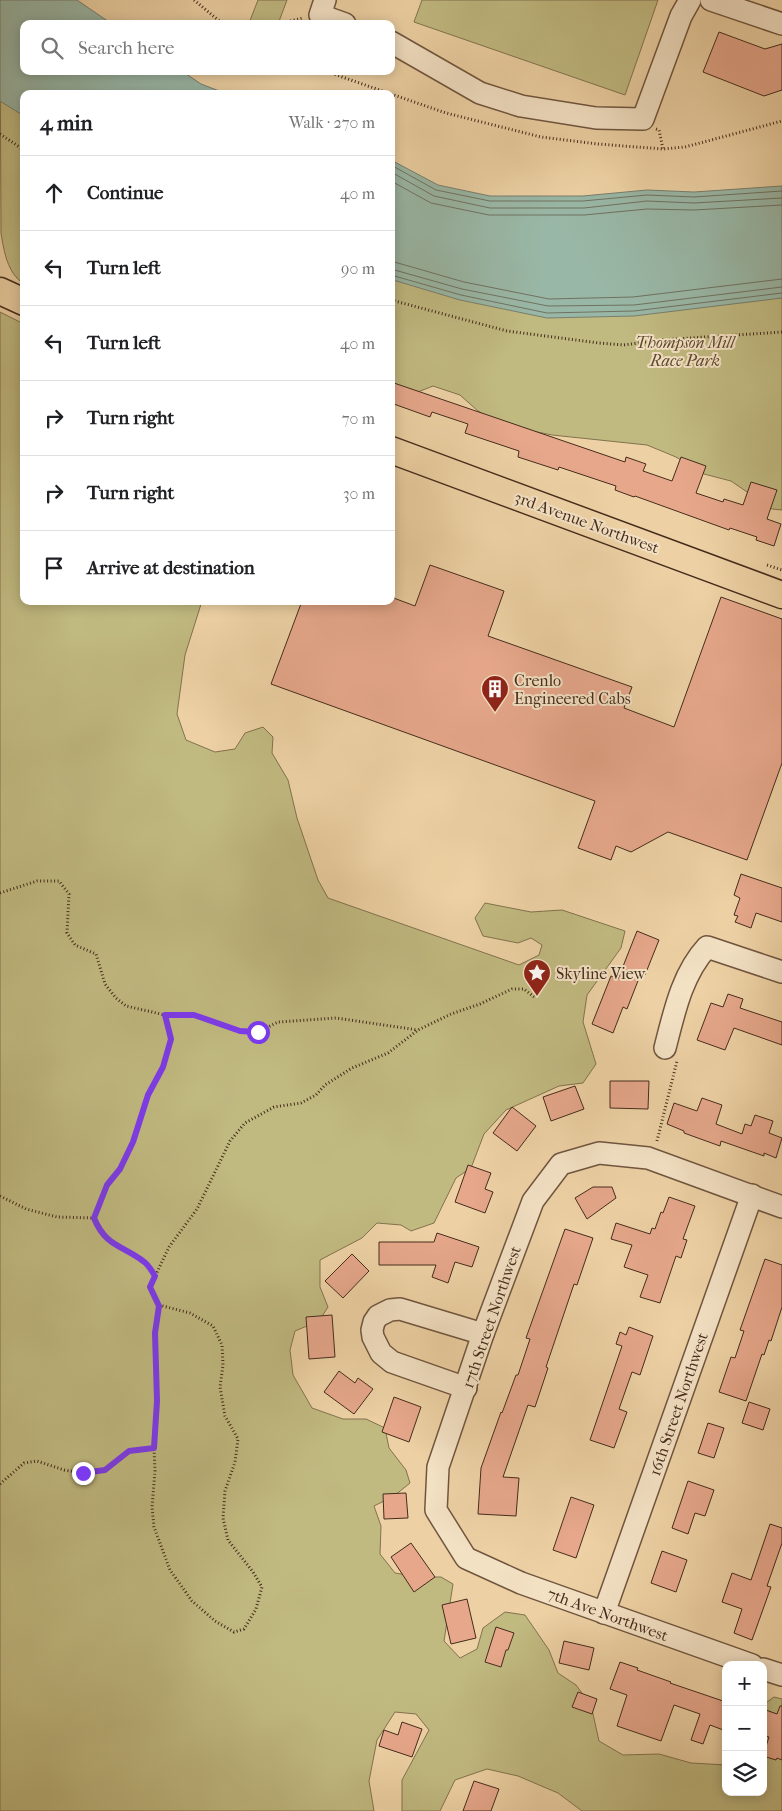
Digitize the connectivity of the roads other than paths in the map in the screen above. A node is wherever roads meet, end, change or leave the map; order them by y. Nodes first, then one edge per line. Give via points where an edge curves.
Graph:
1 (326, 0) edge
2 (690, 0) edge
3 (711, 0) edge
4 (334, 20) edge
5 (782, 24) edge
6 (395, 44) edge
7 (0, 291) edge
8 (20, 300) edge
9 (395, 451) edge
10 (782, 595) edge
11 (782, 972) edge
12 (672, 1051) road end
13 (752, 1195) junction
14 (782, 1206) edge
15 (483, 1334) junction
16 (466, 1388) junction
17 (466, 1558) joint
18 (604, 1613) junction
19 (741, 1661) edge
20 (767, 1670) edge
21 (782, 1675) edge

1 - 4 street via 320,15
2 - 6 street via 643,118 596,118 521,106 480,93
3 - 5 street
7 - 8 main road
9 - 10 main road, 3rd Avenue Northwest
11 - 12 street via 707,947 695,960 676,1004
13 - 14 street, 17th Street Northwest
13 - 15 street, 17th Street Northwest via 653,1149 599,1153 561,1164 533,1201
13 - 18 street, 16th Street Northwest
15 - 16 street, 17th Street Northwest
15 - 16 street via 400,1309 390,1310 374,1322 372,1330 377,1346 392,1362
16 - 17 street, 17th Street Northwest via 438,1467 436,1510
17 - 18 street, 7th Ave Northwest via 521,1583
18 - 19 street, 7th Ave Northwest
20 - 21 street

